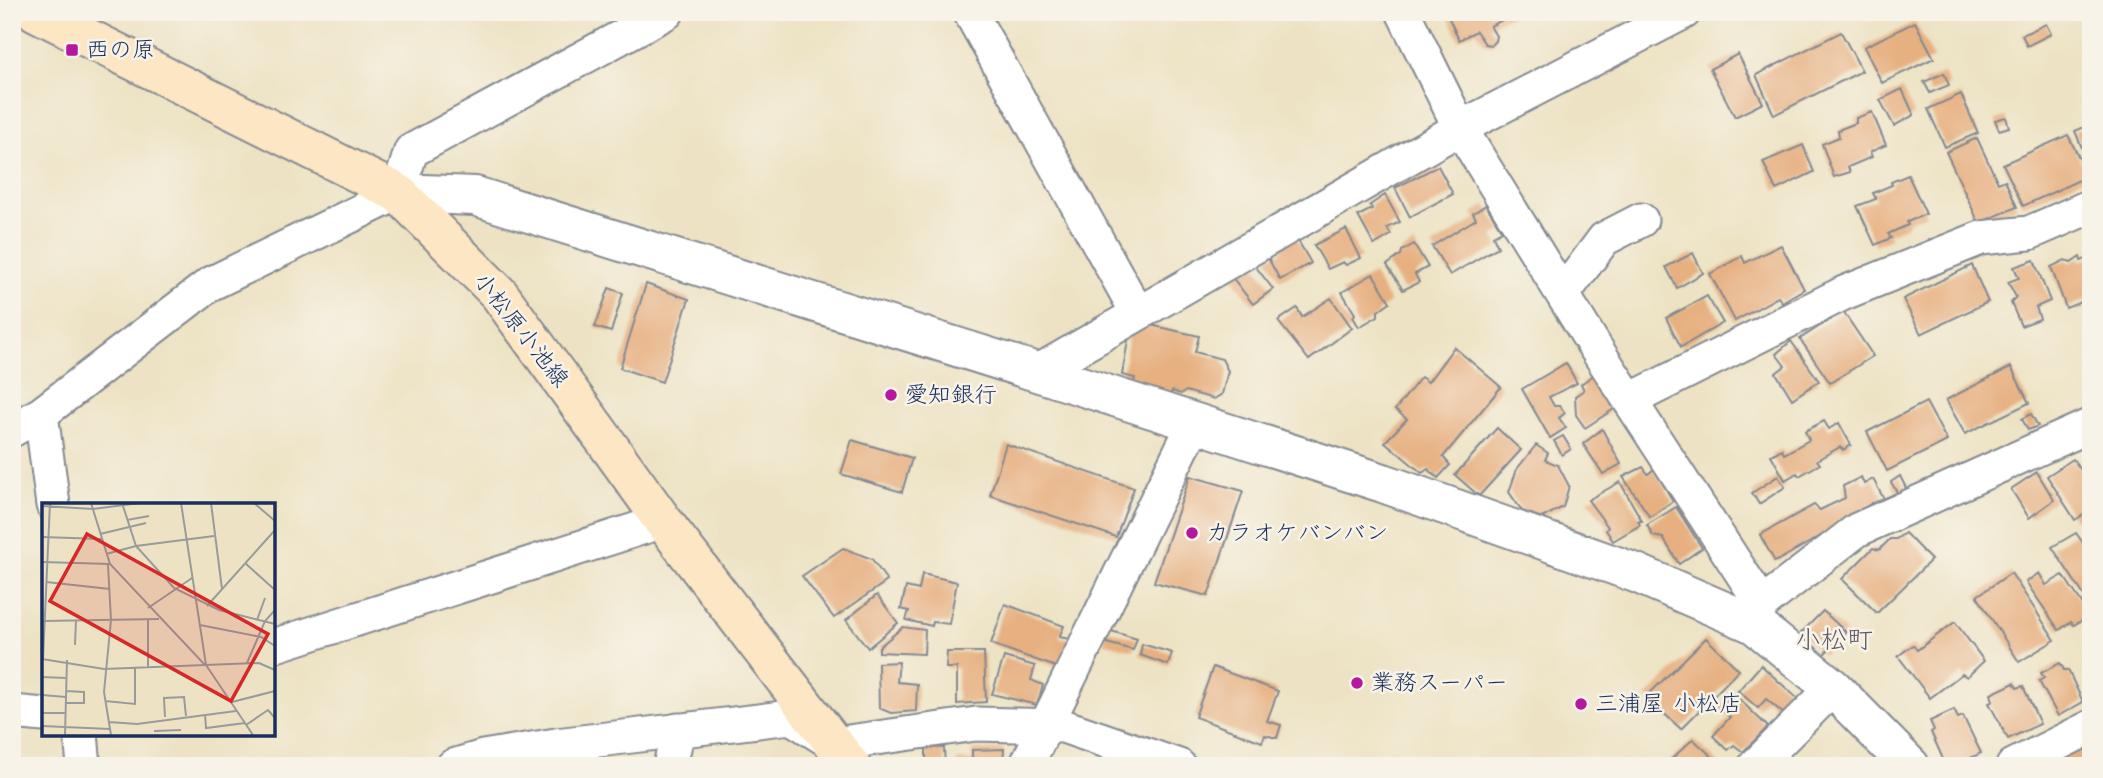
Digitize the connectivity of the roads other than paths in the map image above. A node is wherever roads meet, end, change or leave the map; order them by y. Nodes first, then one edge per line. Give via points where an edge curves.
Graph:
1 (36, 12) edge
2 (667, 12) edge
3 (970, 12) edge
4 (1403, 12) edge
5 (1684, 12) edge
6 (1460, 128) junction
7 (398, 193) junction
8 (2091, 205) edge
9 (1641, 220) dead end
10 (1563, 294) junction
11 (1137, 312) junction
12 (1037, 372) junction
13 (1630, 400) junction
14 (41, 414) junction
15 (1195, 422) junction
16 (2091, 425) edge
17 (12, 430) edge
18 (53, 503) edge
19 (663, 521) junction
20 (1758, 614) junction
21 (275, 645) edge
22 (1833, 688) junction
23 (12, 712) edge
24 (42, 715) edge
25 (1046, 726) junction
26 (2091, 727) edge
27 (678, 730) junction
28 (81, 736) edge
29 (842, 755) edge
30 (84, 766) edge
31 (453, 766) edge
32 (670, 766) edge
33 (1026, 766) edge
34 (1179, 766) edge
35 (1755, 766) edge
36 (1910, 766) edge
37 (2013, 766) edge

1 - 7 main road, 小松原小池線
2 - 7 street via 411,151
3 - 11 street
4 - 6 street
5 - 6 street
6 - 10 street
6 - 11 street
7 - 12 street via 475,196
7 - 14 street via 210,284
7 - 19 main road, 小松原小池線 via 499,293
8 - 13 street via 2029,233 1982,239 1844,293
9 - 10 street via 1604,239
10 - 13 street
11 - 12 street
12 - 15 street
13 - 20 street
14 - 17 street
14 - 18 street
15 - 20 street
15 - 25 street
16 - 20 street via 1857,530
19 - 21 street
19 - 29 main road, 小松原小池線
20 - 22 street
22 - 35 street
22 - 36 street
23 - 24 street
25 - 29 street via 976,724
25 - 33 street
25 - 34 street via 1063,726
26 - 37 street
27 - 29 street via 791,717
27 - 31 street via 556,745
27 - 32 street
28 - 30 street

